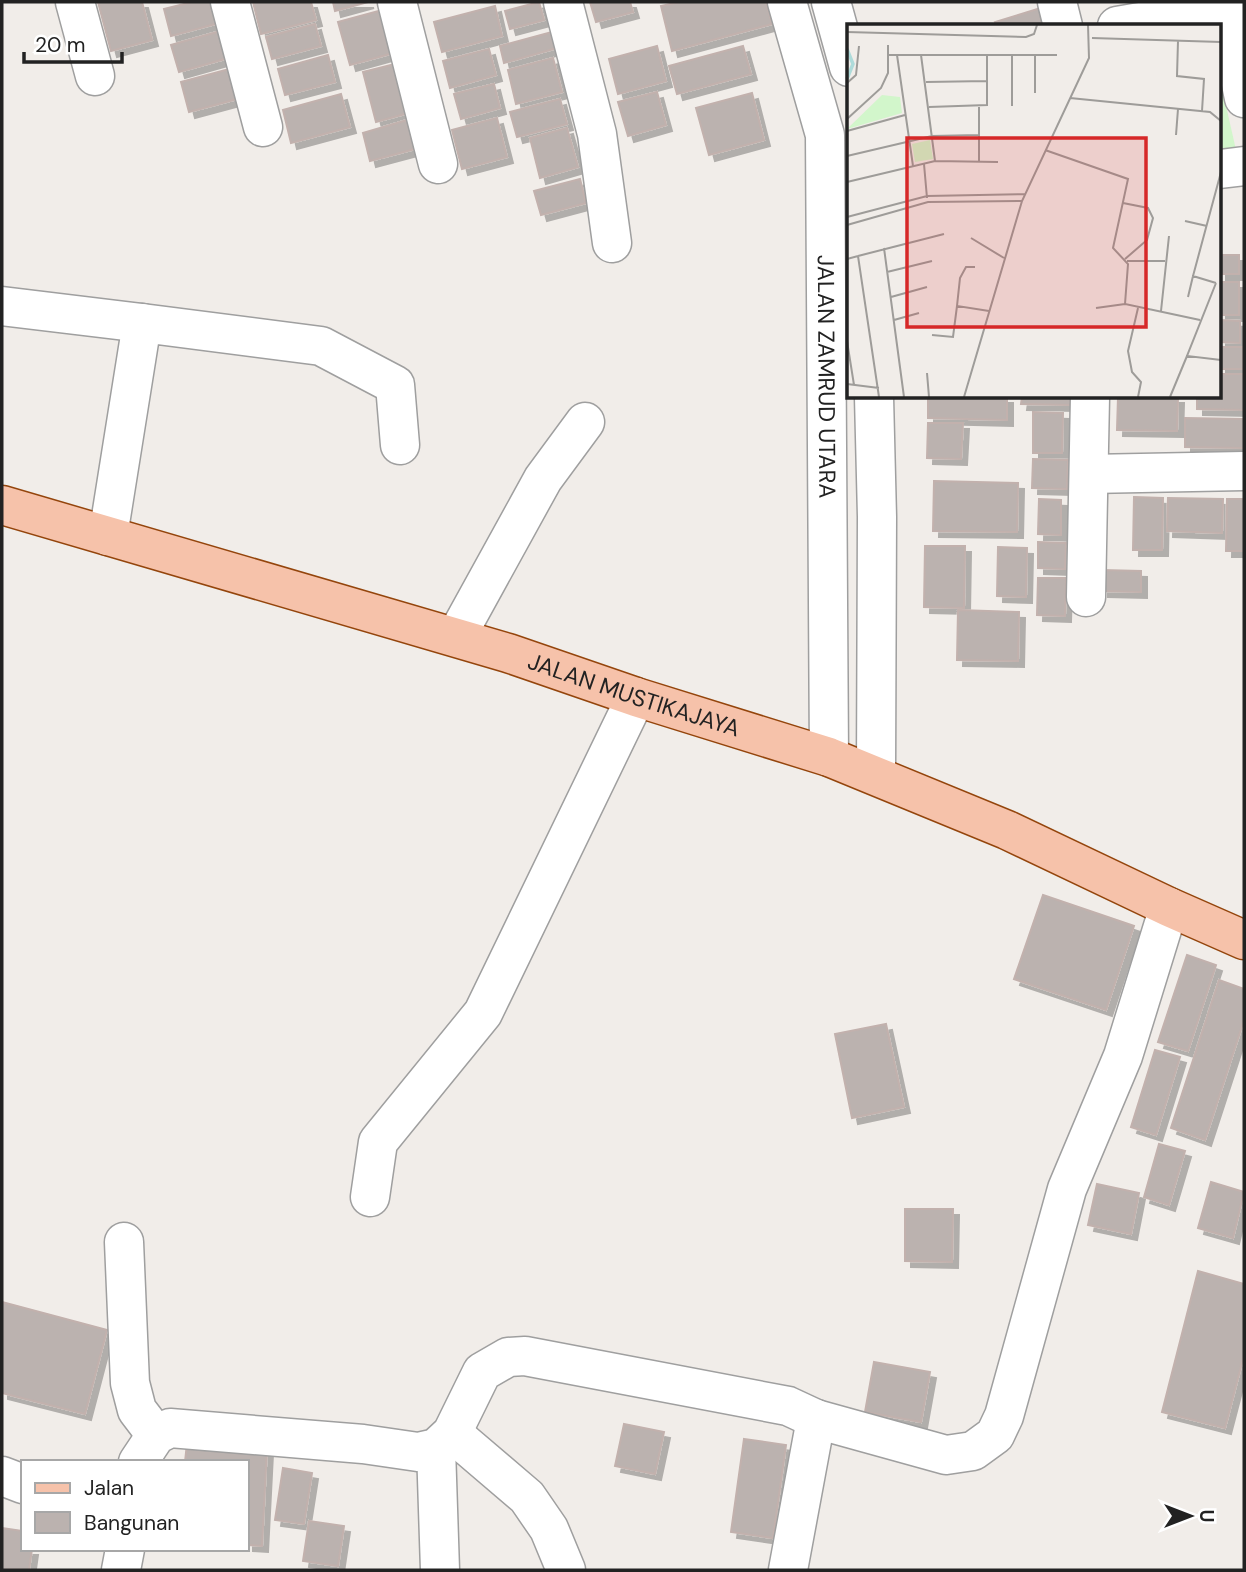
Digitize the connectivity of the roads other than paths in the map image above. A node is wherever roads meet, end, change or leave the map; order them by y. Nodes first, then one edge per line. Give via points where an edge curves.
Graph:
1 (75, 2) edge
2 (230, 2) edge
3 (397, 2) edge
4 (563, 2) edge
5 (787, 2) edge
6 (831, 2) edge
7 (1057, 2) edge
8 (1231, 4) edge
9 (1062, 24) edge
10 (1127, 24) edge
11 (847, 60) edge
12 (95, 76) dead end
13 (1244, 98) edge
14 (263, 127) dead end
15 (837, 133) edge
16 (438, 164) dead end
17 (1244, 166) edge
18 (1222, 169) edge
19 (612, 243) dead end
20 (2, 306) edge
21 (142, 323) junction
22 (874, 399) edge
23 (1090, 399) edge
24 (585, 422) dead end
25 (400, 445) dead end
26 (1244, 471) edge
27 (1088, 474) junction
28 (2, 505) edge
29 (828, 517) junction
30 (877, 517) junction
31 (108, 536) junction
32 (1086, 597) dead end
33 (456, 637) junction
34 (636, 697) junction
35 (829, 757) junction
36 (876, 775) junction
37 (1169, 907) junction
38 (1244, 940) edge
39 (370, 1197) dead end
40 (124, 1242) dead end
41 (816, 1419) junction
42 (444, 1440) junction
43 (147, 1448) edge
44 (2, 1476) edge
45 (21, 1483) edge
46 (125, 1551) edge
47 (121, 1570) edge
48 (440, 1570) edge
49 (566, 1570) edge
50 (788, 1570) edge

1 - 12 street
2 - 14 street
3 - 16 street
4 - 19 street via 597,134
5 - 15 street, JALAN ZAMRUD UTARA
6 - 11 street
7 - 9 street
8 - 10 street
8 - 13 street
15 - 29 street, JALAN ZAMRUD UTARA
17 - 18 street
20 - 21 street
21 - 25 street via 321,346 395,385
21 - 31 street
22 - 30 street, JALAN ZAMRUD UTARA
23 - 27 street
24 - 33 street via 543,479
26 - 27 street
27 - 32 street
28 - 31 main road, JALAN MUSTIKAJAYA
29 - 30 street
29 - 35 street, JALAN ZAMRUD UTARA
30 - 36 street, JALAN ZAMRUD UTARA
31 - 33 main road, JALAN MUSTIKAJAYA
33 - 34 main road, JALAN MUSTIKAJAYA
34 - 35 main road, JALAN MUSTIKAJAYA
34 - 39 street via 483,1013 378,1142
35 - 36 main road, JALAN MUSTIKAJAYA
36 - 37 main road, JALAN MUSTIKAJAYA via 1007,830
37 - 38 main road, JALAN MUSTIKAJAYA
37 - 41 street via 1124,1056 1067,1189 995,1435 974,1451 946,1455
40 - 43 street via 130,1383
41 - 42 street via 753,1398 525,1356 508,1357 482,1372
41 - 50 street
42 - 43 street via 418,1452 170,1428
42 - 48 street
42 - 49 street via 527,1497 549,1529
44 - 45 street
46 - 47 street

